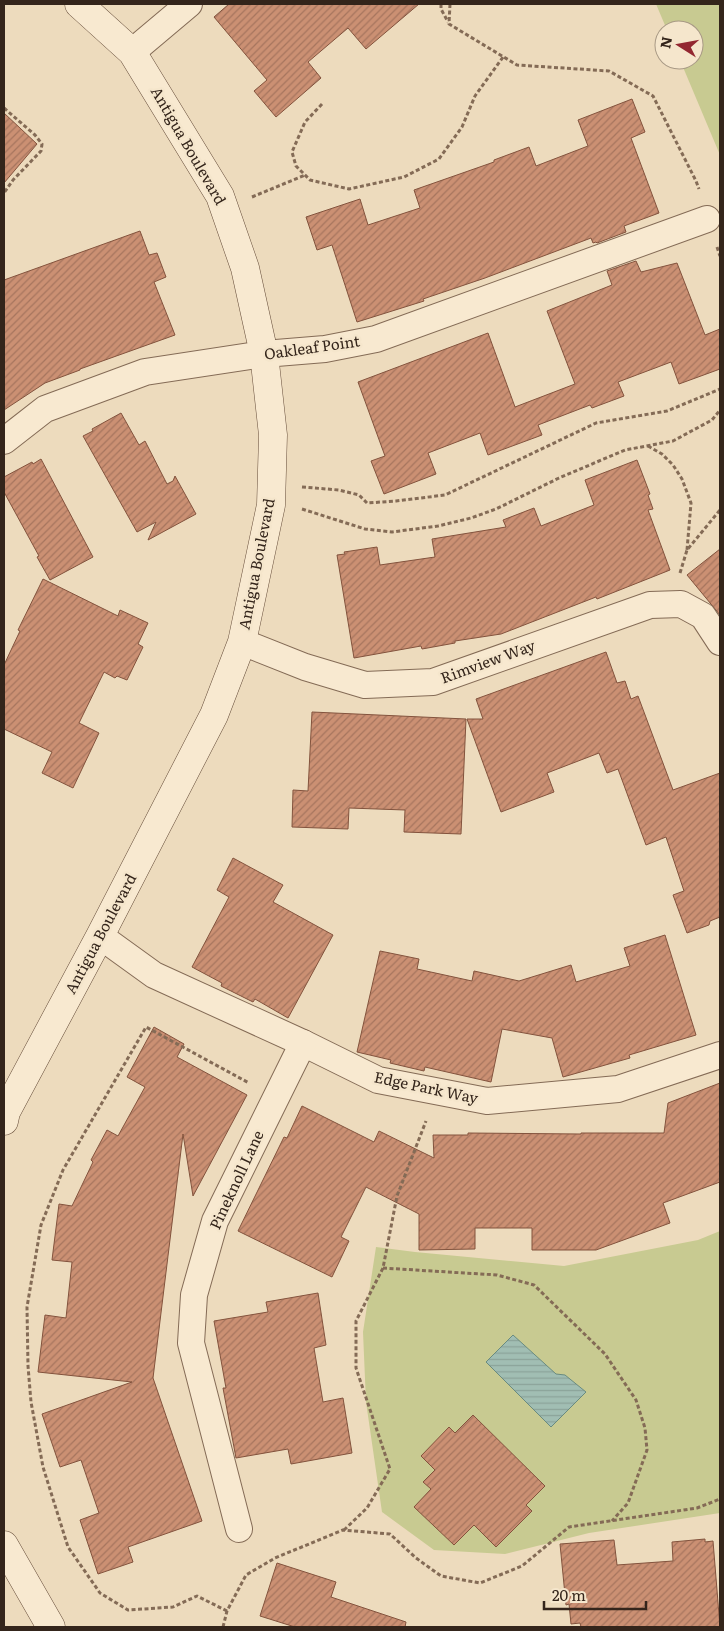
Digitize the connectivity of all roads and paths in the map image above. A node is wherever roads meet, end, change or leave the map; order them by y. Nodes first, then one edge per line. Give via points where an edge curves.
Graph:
1 (79, 4) edge
2 (189, 4) edge
3 (441, 4) edge
4 (450, 4) edge
5 (449, 24) junction
6 (132, 52) junction
7 (503, 57) junction
8 (322, 104) dead end
9 (4, 108) edge
10 (305, 175) junction
11 (4, 193) edge
12 (224, 208) junction
13 (707, 219) junction
14 (720, 256) edge
15 (264, 354) junction
16 (720, 389) edge
17 (720, 410) edge
18 (4, 441) edge
19 (648, 446) junction
20 (271, 492) junction
21 (720, 510) edge
22 (687, 550) junction
23 (672, 605) junction
24 (242, 642) junction
25 (720, 642) edge
26 (100, 936) junction
27 (303, 1043) junction
28 (720, 1055) edge
29 (433, 1091) junction
30 (276, 1097) junction
31 (4, 1115) edge
32 (383, 1268) junction
33 (720, 1500) edge
34 (612, 1521) junction
35 (240, 1529) dead end
36 (343, 1530) junction
37 (4, 1545) edge
38 (227, 1611) junction
39 (51, 1627) edge
40 (223, 1627) edge

1 - 6 street, Antigua Boulevard
2 - 6 street
3 - 5 path
4 - 5 path
5 - 7 path
6 - 12 street, Antigua Boulevard via 220,196
7 - 10 path via 439,160 404,177 349,189 310,180
7 - 13 path via 517,65 609,71 653,96 696,181
8 - 10 path via 305,122 292,152 296,166
9 - 11 path via 42,144 36,158
10 - 12 path
12 - 15 street, Antigua Boulevard via 245,268
13 - 14 path
13 - 15 street, Oakleaf Point via 376,338 325,349
15 - 18 street, Oakleaf Point via 145,372 45,409
15 - 20 street, Antigua Boulevard via 273,435
16 - 20 path via 667,411 596,422 445,495 367,503 359,495 339,490
17 - 19 path via 712,420 673,442
19 - 20 path via 625,450 471,518 392,532 365,529
19 - 22 path via 673,465 691,503
20 - 24 street, Antigua Boulevard
21 - 22 path
22 - 23 path
23 - 24 street, Rimview Way via 650,605 432,682 365,685 305,667
23 - 25 street, Rimview Way via 681,604 704,616
24 - 26 street, Antigua Boulevard via 214,715
26 - 27 street, Edge Park Way via 154,975
26 - 31 street, Antigua Boulevard
27 - 29 street, Edge Park Way via 378,1080
27 - 30 street, Pineknoll Lane
28 - 29 street, Edge Park Way via 618,1089 487,1102
29 - 32 path via 426,1124 397,1196
30 - 35 street, Pineknoll Lane via 215,1221 194,1295 191,1343
30 - 38 path via 146,1027 63,1170 41,1225 27,1307 31,1402 44,1467 68,1547 100,1593 128,1610 173,1607 197,1596
32 - 34 path via 497,1275 534,1285 605,1354 636,1400 646,1428 647,1450 628,1503
32 - 36 path via 356,1321 356,1368 390,1469 367,1508
33 - 34 path via 697,1508
34 - 36 path via 569,1527 522,1566 480,1583 441,1576 390,1534
36 - 38 path via 275,1558 246,1575
37 - 39 street
38 - 40 path

